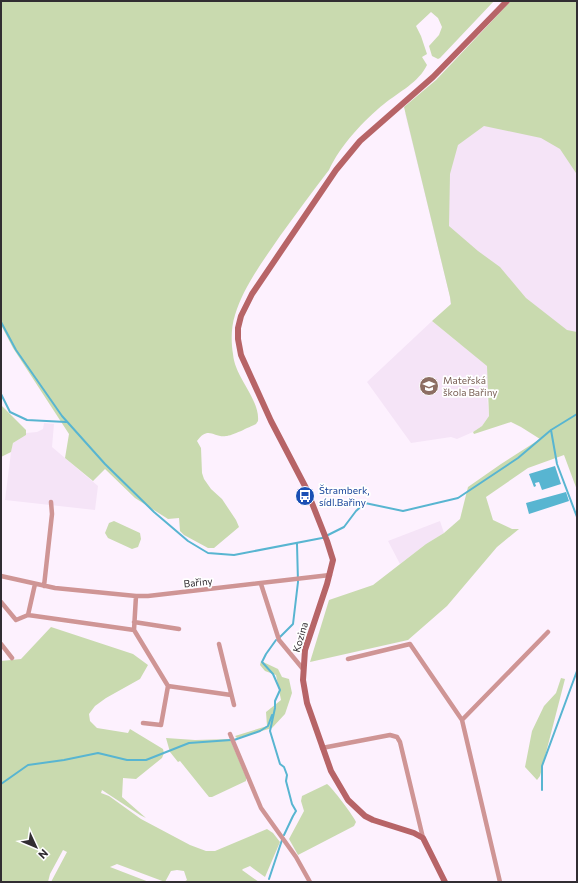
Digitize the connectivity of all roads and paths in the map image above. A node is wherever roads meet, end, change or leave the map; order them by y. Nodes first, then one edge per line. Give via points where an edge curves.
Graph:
1 (507, 1) edge
2 (52, 502) dead end
3 (330, 575) junction
4 (1, 576) edge
5 (35, 584) junction
6 (261, 584) junction
7 (44, 586) junction
8 (136, 596) junction
9 (1, 602) edge
10 (28, 615) junction
11 (134, 622) junction
12 (179, 629) dead end
13 (134, 630) junction
14 (548, 632) dead end
15 (1, 644) edge
16 (219, 644) dead end
17 (12, 658) dead end
18 (348, 659) dead end
19 (303, 670) junction
20 (168, 686) junction
21 (231, 695) junction
22 (234, 705) dead end
23 (462, 720) junction
24 (143, 723) dead end
25 (230, 734) dead end
26 (322, 748) junction
27 (423, 838) junction
28 (310, 882) edge
29 (445, 882) edge
30 (500, 882) edge

1 - 3 main road, Kozina via 432,77 360,141 336,170 287,241 252,294 241,316 238,334 242,359 306,488 324,532 333,560
2 - 7 street
3 - 6 street, Bařiny
3 - 19 main road, Kozina via 305,650
4 - 5 street, Bařiny
5 - 7 street, Bařiny
5 - 10 street
6 - 8 street, Bařiny
6 - 19 street via 279,640
7 - 8 street, Bařiny
8 - 11 street
9 - 10 street via 16,620
10 - 13 street
11 - 12 street
11 - 13 street
13 - 20 street
14 - 23 street
15 - 17 street
16 - 21 street
18 - 23 street via 410,644
19 - 26 main road, Kozina via 306,697
20 - 21 street
20 - 24 street via 161,725
21 - 22 street
23 - 30 street
25 - 28 street via 261,808 296,857
26 - 27 main road, Kozina via 339,787 358,810 373,820 410,831
26 - 27 street via 390,735 397,736
27 - 29 main road

